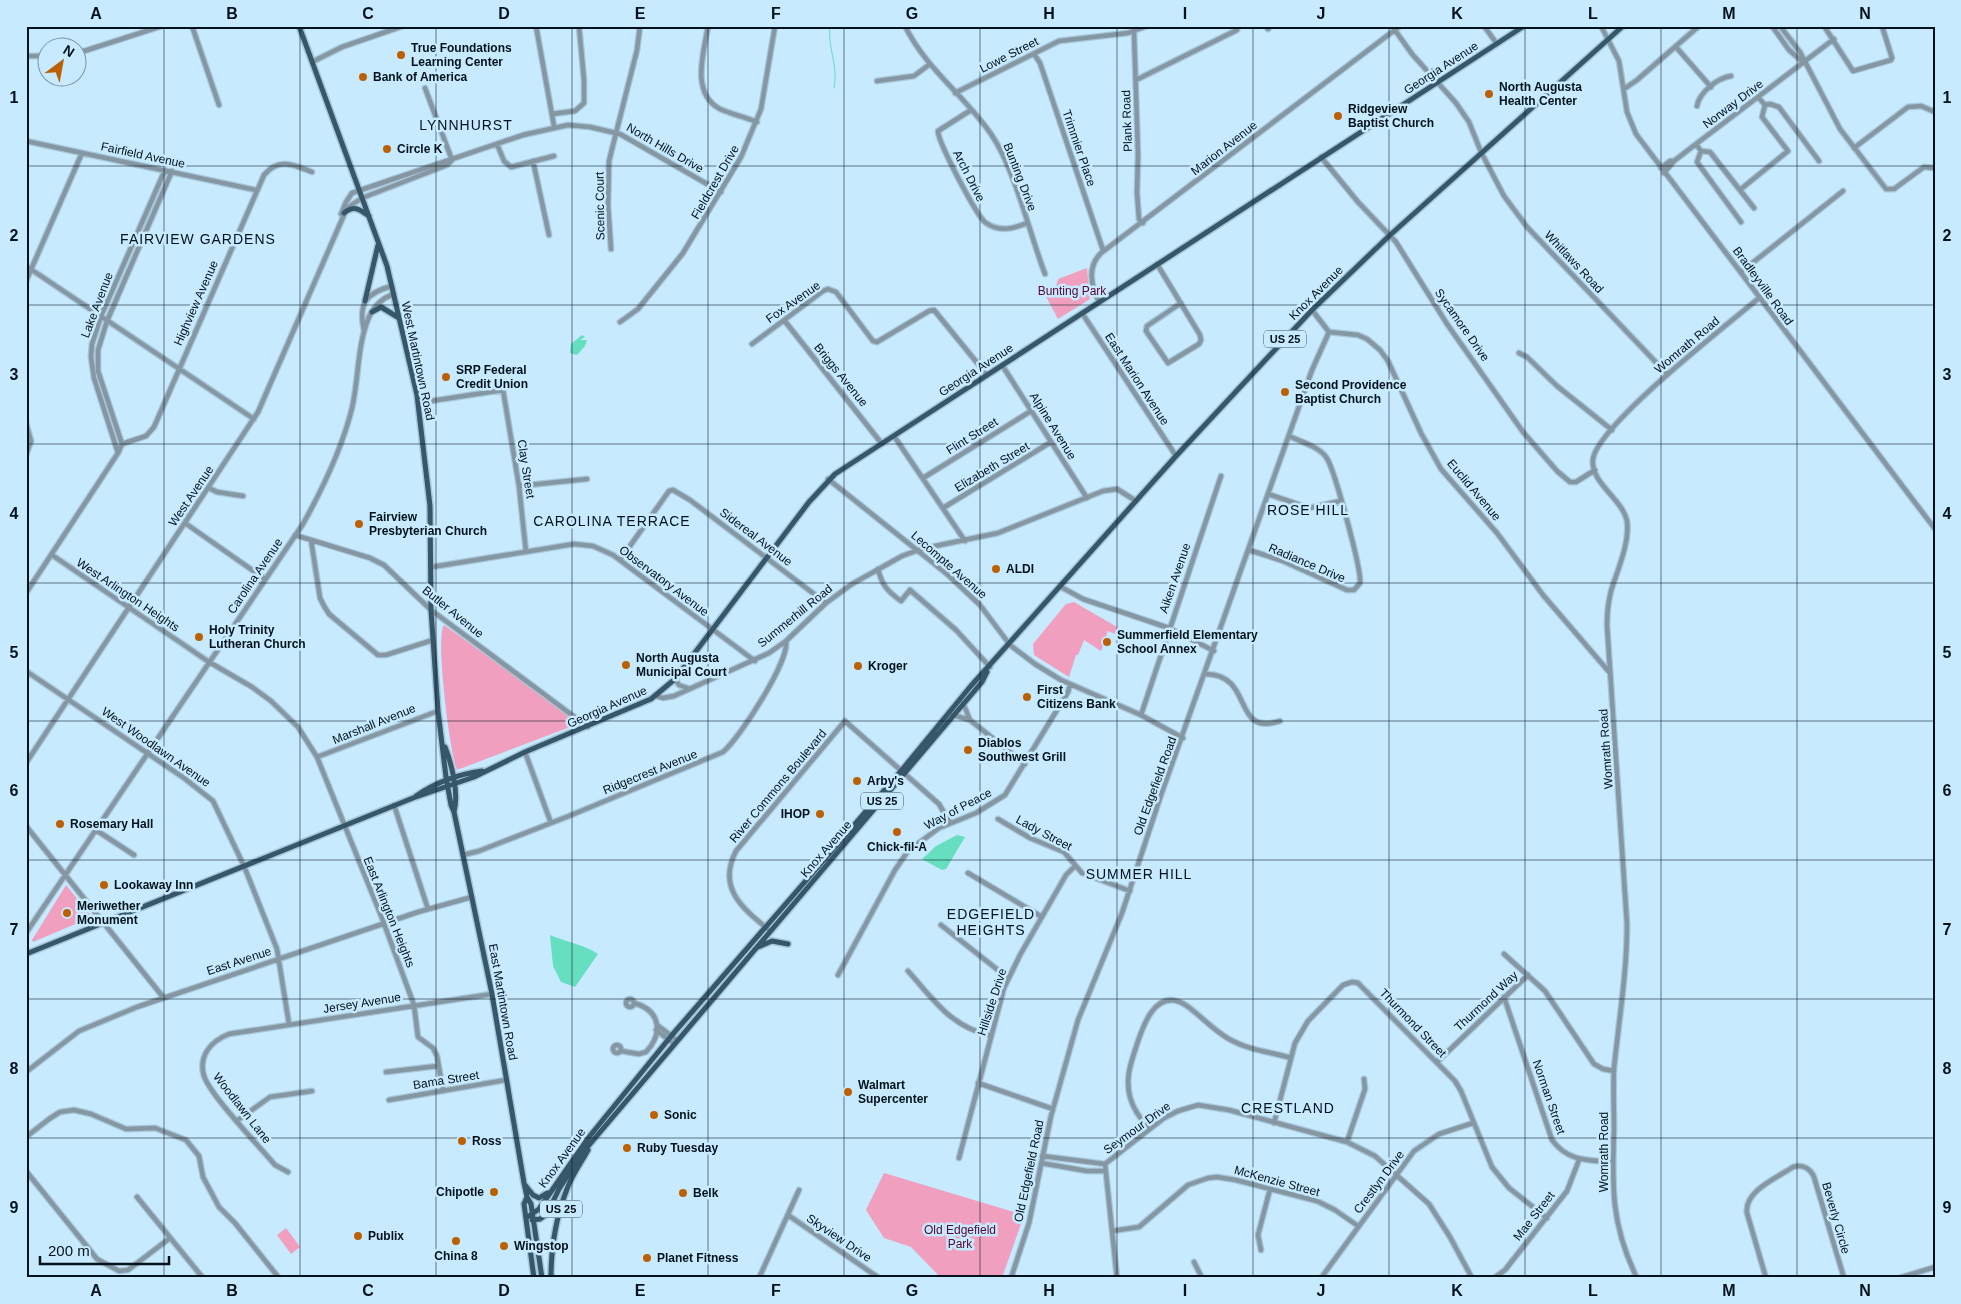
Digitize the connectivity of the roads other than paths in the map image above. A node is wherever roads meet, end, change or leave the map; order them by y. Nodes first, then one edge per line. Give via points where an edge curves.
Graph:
1 (162, 26) edge
2 (192, 26) edge
3 (299, 26) edge
4 (403, 26) edge
5 (536, 26) edge
6 (579, 26) edge
7 (640, 26) edge
8 (708, 26) edge
9 (775, 26) edge
10 (905, 26) edge
11 (1147, 26) edge
12 (1400, 26) edge
13 (1484, 26) edge
14 (1524, 26) edge
15 (1601, 26) edge
16 (1623, 26) edge
17 (1699, 26) edge
18 (1772, 26) edge
19 (1780, 26) edge
20 (1824, 26) edge
21 (1882, 26) edge
22 (1393, 28) edge
23 (1237, 30) dead end
24 (1134, 32) junction
25 (1608, 39) junction
26 (1834, 39) junction
27 (1497, 44) junction
28 (1676, 47) junction
29 (88, 50) edge
30 (1034, 54) junction
31 (312, 62) junction
32 (1803, 62) junction
33 (930, 64) junction
34 (1731, 76) dead end
35 (1136, 80) junction
36 (877, 81) dead end
37 (1436, 83) junction
38 (1711, 87) junction
39 (425, 88) dead end
40 (1624, 89) junction
41 (955, 92) junction
42 (1758, 97) junction
43 (219, 105) dead end
44 (1765, 105) junction
45 (1697, 106) dead end
46 (971, 110) junction
47 (1935, 112) edge
48 (552, 114) junction
49 (757, 122) junction
50 (554, 126) junction
51 (618, 133) junction
52 (26, 141) edge
53 (497, 144) junction
54 (1696, 144) junction
55 (1854, 148) junction
56 (1701, 151) junction
57 (82, 152) junction
58 (1481, 152) junction
59 (554, 156) dead end
60 (1321, 157) junction
61 (452, 160) junction
62 (533, 161) junction
63 (1819, 161) dead end
64 (1935, 168) edge
65 (165, 170) junction
66 (172, 171) junction
67 (1663, 171) junction
68 (312, 172) dead end
69 (1741, 189) junction
70 (256, 190) junction
71 (359, 191) junction
72 (1843, 191) dead end
73 (721, 192) junction
74 (362, 198) junction
75 (1754, 208) dead end
76 (344, 213) junction
77 (370, 216) junction
78 (1741, 222) dead end
79 (339, 223) junction
80 (1027, 223) junction
81 (1142, 223) junction
82 (549, 235) dead end
83 (1389, 236) junction
84 (379, 242) junction
85 (611, 249) dead end
86 (1104, 250) junction
87 (1157, 264) junction
88 (26, 266) edge
89 (31, 270) junction
90 (1740, 272) junction
91 (1045, 274) dead end
92 (26, 281) edge
93 (392, 286) junction
94 (394, 294) junction
95 (1759, 298) junction
96 (365, 301) junction
97 (1099, 302) junction
98 (1181, 302) junction
99 (1312, 310) junction
100 (372, 312) junction
101 (1082, 313) junction
102 (101, 316) junction
103 (400, 319) junction
104 (784, 320) junction
105 (108, 321) junction
106 (620, 322) dead end
107 (364, 331) junction
108 (1329, 332) junction
109 (752, 344) dead end
110 (1519, 353) dead end
111 (1002, 365) junction
112 (179, 369) junction
113 (1667, 374) junction
114 (987, 375) junction
115 (418, 403) junction
116 (1031, 411) junction
117 (254, 419) junction
118 (26, 423) edge
119 (1612, 430) junction
120 (894, 436) junction
121 (1289, 436) junction
122 (1051, 442) junction
123 (122, 444) junction
124 (882, 444) junction
125 (118, 453) junction
126 (26, 455) edge
127 (1176, 456) junction
128 (1594, 470) junction
129 (1221, 476) dead end
130 (587, 478) dead end
131 (923, 478) junction
132 (828, 479) junction
133 (519, 486) junction
134 (209, 488) junction
135 (1268, 494) junction
136 (243, 496) dead end
137 (1087, 498) junction
138 (1136, 500) junction
139 (1341, 501) junction
140 (943, 508) junction
141 (185, 524) junction
142 (1935, 529) edge
143 (295, 535) junction
144 (312, 540) junction
145 (965, 541) junction
146 (918, 550) junction
147 (1249, 550) junction
148 (526, 552) junction
149 (52, 555) junction
150 (767, 557) junction
151 (620, 560) junction
152 (432, 567) junction
153 (878, 569) junction
154 (266, 579) junction
155 (1061, 587) junction
156 (26, 593) edge
157 (826, 603) junction
158 (129, 608) junction
159 (431, 610) junction
160 (1169, 628) junction
161 (712, 630) junction
162 (433, 640) junction
163 (786, 641) junction
164 (1010, 645) junction
165 (1214, 651) junction
166 (755, 661) junction
167 (209, 662) junction
168 (990, 667) junction
169 (26, 671) edge
170 (1610, 673) junction
171 (1206, 674) junction
172 (675, 680) junction
173 (1070, 684) junction
174 (690, 689) junction
175 (656, 696) junction
176 (68, 699) junction
177 (963, 703) junction
178 (438, 710) junction
179 (953, 715) junction
180 (1141, 715) junction
181 (970, 720) junction
182 (1280, 721) dead end
183 (588, 727) junction
184 (1183, 738) junction
185 (444, 744) junction
186 (524, 752) junction
187 (147, 753) junction
188 (317, 757) junction
189 (26, 763) edge
190 (1026, 764) junction
191 (903, 773) junction
192 (453, 782) junction
193 (447, 784) junction
194 (394, 806) junction
195 (454, 812) junction
196 (998, 819) dead end
197 (551, 823) junction
198 (950, 823) junction
199 (26, 826) edge
200 (344, 826) junction
201 (96, 830) junction
202 (134, 855) dead end
203 (463, 855) junction
204 (244, 866) junction
205 (1075, 866) junction
206 (968, 873) dead end
207 (66, 875) junction
208 (1130, 890) junction
209 (472, 897) junction
210 (428, 909) junction
211 (1042, 918) junction
212 (104, 923) junction
213 (384, 923) junction
214 (940, 925) dead end
215 (767, 928) junction
216 (26, 933) edge
217 (788, 944) dead end
218 (753, 950) junction
219 (26, 954) edge
220 (1504, 954) dead end
221 (280, 958) junction
222 (908, 971) dead end
223 (838, 974) dead end
224 (1528, 975) junction
225 (1008, 978) junction
226 (492, 994) junction
227 (163, 997) junction
228 (1504, 997) junction
229 (634, 1003) dead end
230 (414, 1005) junction
231 (289, 1024) junction
232 (657, 1028) junction
233 (235, 1033) joint
234 (991, 1036) junction
235 (673, 1040) junction
236 (621, 1050) dead end
237 (1292, 1058) junction
238 (1437, 1062) junction
239 (438, 1066) junction
240 (1614, 1071) junction
241 (26, 1072) edge
242 (386, 1072) dead end
243 (1364, 1079) dead end
244 (506, 1080) junction
245 (978, 1083) junction
246 (312, 1091) dead end
247 (443, 1091) junction
248 (389, 1100) dead end
249 (1053, 1109) junction
250 (238, 1120) junction
251 (1274, 1123) junction
252 (1472, 1123) junction
253 (1150, 1129) junction
254 (26, 1137) edge
255 (1347, 1142) junction
256 (590, 1146) junction
257 (1042, 1156) junction
258 (959, 1158) dead end
259 (1579, 1160) junction
260 (1613, 1162) junction
261 (1041, 1163) junction
262 (1105, 1164) junction
263 (26, 1171) edge
264 (288, 1172) dead end
265 (1104, 1172) junction
266 (1397, 1175) junction
267 (524, 1183) junction
268 (1270, 1189) junction
269 (799, 1190) dead end
270 (550, 1192) junction
271 (137, 1197) dead end
272 (526, 1197) junction
273 (788, 1215) junction
274 (533, 1217) junction
275 (526, 1218) junction
276 (1546, 1218) junction
277 (1358, 1226) junction
278 (1112, 1231) junction
279 (170, 1238) junction
280 (1261, 1250) dead end
281 (1194, 1262) dead end
282 (1935, 1267) edge
283 (203, 1278) edge
284 (279, 1278) edge
285 (534, 1278) edge
286 (542, 1278) edge
287 (551, 1278) edge
288 (759, 1278) edge
289 (880, 1278) edge
290 (1011, 1278) edge
291 (1117, 1278) edge
292 (1202, 1278) edge
293 (1321, 1278) edge
294 (1472, 1278) edge
295 (1494, 1278) edge
296 (1637, 1278) edge
297 (1766, 1278) edge
298 (1844, 1278) edge
299 (1899, 1278) edge

1 - 29 street
2 - 43 street
3 - 31 main road, West Martintown Road
4 - 31 street via 342,47
5 - 48 street
6 - 48 street via 584,103 575,111
7 - 51 street, Scenic Court
8 - 49 street via 701,70 704,91 720,109
9 - 49 street, Fieldcrest Drive
10 - 33 street, Bunting Drive
11 - 24 street
12 - 22 street, Marion Avenue
13 - 27 street
14 - 27 main road, Georgia Avenue
15 - 25 street, Bradleyville Road
16 - 25 main road, Knox Avenue / US 25
17 - 28 street
18 - 32 street
19 - 32 street via 1800,52
20 - 26 street
21 - 26 street via 1892,58 1888,62 1853,71
22 - 37 street, Whitlaws Road
22 - 81 street, Marion Avenue
23 - 35 street
24 - 30 street, Lowe Street via 1065,40
24 - 35 street, Plank Road
25 - 40 street, Bradleyville Road via 1619,61
25 - 58 main road, Knox Avenue / US 25
26 - 32 street, Norway Drive
27 - 37 main road, Georgia Avenue
28 - 38 street
28 - 40 street
30 - 41 street, Lowe Street
30 - 86 street, Trimmier Place via 1040,63
31 - 71 main road, West Martintown Road
32 - 42 street, Norway Drive
32 - 55 street
33 - 36 street via 914,76
33 - 41 street, Bunting Drive
34 - 38 street via 1721,78
35 - 81 street, Plank Road via 1137,193
37 - 58 street, Whitlaws Road via 1470,122
37 - 60 main road, Georgia Avenue
38 - 45 street
39 - 61 street
40 - 67 street, Bradleyville Road via 1631,124
41 - 46 street, Bunting Drive
42 - 44 street
42 - 54 street, Norway Drive
44 - 63 street via 1779,107
44 - 69 street via 1762,117 1788,151
46 - 80 street, Bunting Drive via 1001,152
46 - 80 street, Arch Drive via 938,131 949,159 983,220 1003,229
47 - 55 street via 1921,106 1908,108
48 - 50 street
49 - 73 street, Fieldcrest Drive
50 - 51 street, North Hills Drive via 579,125
50 - 53 street, North Hills Drive
51 - 73 street, North Hills Drive
51 - 85 street, Scenic Court via 608,171
52 - 57 street, Fairfield Avenue
53 - 61 street, North Hills Drive
53 - 62 street via 510,167
54 - 56 street
54 - 67 street, Norway Drive via 1670,161
55 - 64 street via 1889,190 1924,167
56 - 69 street via 1710,152
56 - 78 street via 1697,162
57 - 65 street, Fairfield Avenue
57 - 89 street
58 - 83 main road, Knox Avenue / US 25
58 - 113 street, Whitlaws Road via 1504,196 1527,227
59 - 62 street
60 - 83 street, Sycamore Drive
60 - 87 main road, Georgia Avenue
61 - 71 street, North Hills Drive
61 - 74 street, North Hills Drive via 447,165
62 - 82 street
65 - 66 street, Fairfield Avenue
65 - 102 street, Lake Avenue
66 - 70 street, Fairfield Avenue
66 - 105 street, Lake Avenue
67 - 90 street, Bradleyville Road
68 - 70 street, Highview Avenue via 292,164 278,164 264,175
69 - 75 street
70 - 112 street, Highview Avenue
71 - 74 main road, West Martintown Road
71 - 79 street, West Avenue via 352,193 346,202
72 - 90 street
73 - 106 street, Fieldcrest Drive via 660,283 638,309
74 - 76 street, West Avenue via 349,205
74 - 77 main road, West Martintown Road
76 - 77 main road via 355,208
76 - 79 street, West Avenue
77 - 84 main road, West Martintown Road
79 - 117 street, West Avenue
80 - 91 street, Bunting Drive
81 - 86 street, Marion Avenue
83 - 99 main road, Knox Avenue / US 25
83 - 128 street, Sycamore Drive via 1534,445 1570,482 1576,482
84 - 93 main road, West Martintown Road
84 - 96 main road
86 - 97 street, Marion Avenue via 1095,259 1092,269
87 - 97 main road, Georgia Avenue
87 - 98 street
88 - 89 street
89 - 92 street
89 - 102 street
90 - 95 street, Bradleyville Road
93 - 94 main road, West Martintown Road
93 - 96 street via 372,292
94 - 100 street, Carolina Avenue via 380,301
94 - 103 main road, West Martintown Road
95 - 113 street, Womrath Road
95 - 142 street, Bradleyville Road
96 - 107 street, Carolina Avenue
97 - 101 main road, Georgia Avenue
98 - 98 street via 1201,340 1168,363 1146,331 1147,326
99 - 108 street
99 - 127 main road, Knox Avenue / US 25
100 - 103 main road via 381,307
100 - 107 street, Carolina Avenue
101 - 111 main road, Georgia Avenue
101 - 127 street, East Marion Avenue
102 - 105 street
102 - 125 street, Lake Avenue via 92,344 91,364
103 - 115 main road, West Martintown Road
104 - 109 street, Fox Avenue
104 - 114 street, Fox Avenue via 828,289 836,292 877,342 934,310
104 - 124 street, Briggs Avenue
105 - 112 street
105 - 123 street, Lake Avenue via 100,343 98,368
107 - 143 street, Carolina Avenue via 352,407 343,438 316,501
108 - 121 street, Old Edgefield Road
108 - 170 street, Euclid Avenue via 1358,335 1380,350 1441,468
110 - 119 street
111 - 114 main road, Georgia Avenue
111 - 116 street, Alpine Avenue
112 - 117 street
112 - 123 street, Highview Avenue via 152,430 143,438
113 - 119 street, Womrath Road
114 - 120 main road, Georgia Avenue
115 - 133 street, Clay Street via 503,390
115 - 152 main road, West Martintown Road via 430,506
116 - 122 street, Alpine Avenue
116 - 131 street, Flint Street
117 - 134 street, West Avenue
118 - 126 street via 31,441
119 - 128 street, Womrath Road via 1595,452
120 - 124 main road, Georgia Avenue
120 - 131 street
121 - 135 street, Old Edgefield Road
121 - 139 street, Radiance Drive via 1325,455
122 - 137 street, Alpine Avenue
122 - 140 street, Elizabeth Street
123 - 125 street
124 - 132 main road, Georgia Avenue
125 - 149 street
127 - 138 main road, Knox Avenue / US 25
128 - 170 street, Womrath Road via 1618,502 1627,523 1607,614
129 - 160 street, Aiken Avenue
130 - 133 street
131 - 140 street
132 - 146 street, Lecompte Avenue
132 - 150 main road, Georgia Avenue
133 - 148 street, Clay Street
134 - 136 street
134 - 141 street, West Avenue
135 - 139 street via 1309,508
135 - 147 street, Old Edgefield Road
137 - 138 street, Summerhill Road via 1117,489
137 - 145 street, Summerhill Road via 1004,531
138 - 155 main road, Knox Avenue / US 25
139 - 147 street, Radiance Drive via 1361,578 1354,590
140 - 145 street
141 - 154 street
141 - 158 street, West Avenue
143 - 144 street, Butler Avenue
143 - 154 street, Carolina Avenue
144 - 159 street, Butler Avenue via 378,561
144 - 162 street via 324,606 374,652 386,655
145 - 146 street, Summerhill Road
146 - 153 street, Summerhill Road
146 - 164 street, Lecompte Avenue via 980,605
147 - 165 street, Old Edgefield Road
148 - 151 street, Observatory Avenue via 581,544 601,548
148 - 152 street, Observatory Avenue
149 - 156 street
149 - 158 street, West Arlington Heights
150 - 151 street, Sidereal Avenue via 673,490 668,491
150 - 157 street, Sidereal Avenue
150 - 161 main road, Georgia Avenue
151 - 161 street, Observatory Avenue
152 - 159 main road, West Martintown Road
153 - 157 street, Summerhill Road
153 - 168 street via 888,592 901,601 910,590 956,630
154 - 167 street, Carolina Avenue
155 - 160 street via 1082,599
155 - 164 main road, Knox Avenue / US 25
157 - 163 street, Summerhill Road
158 - 167 street, West Arlington Heights
158 - 176 street, West Avenue
159 - 162 main road, West Martintown Road
159 - 183 street, Butler Avenue
160 - 165 street
160 - 180 street, Aiken Avenue
161 - 166 street, Observatory Avenue
161 - 172 main road, Georgia Avenue
162 - 178 main road, West Martintown Road
163 - 166 street, Summerhill Road
163 - 197 street, Ridgecrest Avenue via 785,653 764,694 736,739 723,752
164 - 168 main road, Knox Avenue / US 25
164 - 173 street, Lecompte Avenue
165 - 171 street, Old Edgefield Road
166 - 174 street, Summerhill Road
167 - 187 street, Carolina Avenue
167 - 188 street, West Arlington Heights via 252,687 286,714
168 - 177 main road, Knox Avenue / US 25 via 982,682
168 - 191 main road, Knox Avenue / US 25 via 970,687
169 - 176 street, West Woodlawn Avenue
170 - 240 street, Womrath Road via 1627,924
171 - 182 street via 1232,683 1245,710 1258,723 1266,726
171 - 184 street, Old Edgefield Road
172 - 174 street
172 - 175 main road, Georgia Avenue
173 - 180 street, Lecompte Avenue
173 - 190 street, Way of Peace
174 - 175 street, Summerhill Road via 663,698
175 - 183 main road, Georgia Avenue
176 - 187 street, West Woodlawn Avenue
176 - 189 street, West Avenue
177 - 179 main road, Knox Avenue / US 25
177 - 181 street
178 - 185 main road, West Martintown Road
178 - 188 street, Marshall Avenue
179 - 181 street
179 - 191 main road, Knox Avenue / US 25
180 - 184 street, Lecompte Avenue
181 - 190 street
183 - 186 main road, Georgia Avenue
184 - 208 street, Old Edgefield Road
185 - 192 main road, West Martintown Road
185 - 193 main road, West Martintown Road
186 - 192 main road, Georgia Avenue
186 - 197 street
187 - 201 street, Carolina Avenue
187 - 204 street, West Woodlawn Avenue via 213,801
188 - 200 street, West Arlington Heights
190 - 198 street, Way of Peace via 1005,795 976,813
191 - 198 street via 940,804
191 - 215 main road, Knox Avenue / US 25
191 - 215 street, River Commons Boulevard via 845,721 736,851 731,862 728,876 731,890
192 - 193 main road, Georgia Avenue
192 - 195 main road, East Martintown Road via 457,804
193 - 194 main road, Georgia Avenue
193 - 195 main road, East Martintown Road
194 - 200 main road, Georgia Avenue
194 - 210 street
195 - 203 main road, East Martintown Road
196 - 205 street, Lady Street via 1030,838 1064,852
197 - 203 street, Ridgecrest Avenue
198 - 223 street, Way of Peace via 920,841 898,864
199 - 207 street
200 - 204 main road, Georgia Avenue
200 - 213 street, East Arlington Heights
201 - 202 street
201 - 207 street, Carolina Avenue
203 - 209 main road, East Martintown Road
204 - 212 main road, Georgia Avenue
204 - 221 street, West Woodlawn Avenue
205 - 208 street, Lady Street via 1082,873
205 - 211 street, Hillside Drive via 1066,875
206 - 211 street
207 - 212 street
207 - 216 street, Carolina Avenue
208 - 249 street, Old Edgefield Road via 1078,1020
209 - 210 street, East Avenue
209 - 226 main road, East Martintown Road
210 - 213 street, East Avenue
211 - 225 street, Hillside Drive
212 - 219 main road, Georgia Avenue
212 - 227 street
213 - 221 street, East Avenue
213 - 230 street, East Arlington Heights
214 - 225 street
215 - 218 main road, Knox Avenue / US 25
215 - 235 main road, Knox Avenue / US 25
217 - 218 main road via 772,941
218 - 235 main road, Knox Avenue / US 25
220 - 224 street
221 - 227 street, East Avenue
221 - 231 street, West Woodlawn Avenue
222 - 234 street via 950,1018 969,1030
224 - 228 street, Thurmond Way
224 - 240 street via 1545,991 1589,1056 1600,1068
225 - 234 street, Hillside Drive
226 - 230 street, Jersey Avenue
226 - 244 main road, East Martintown Road
227 - 241 street, East Avenue via 79,1031
228 - 238 street, Thurmond Way
228 - 259 street, Norman Street via 1550,1136 1562,1152
229 - 232 street via 644,1006 655,1016
230 - 231 street, Jersey Avenue
230 - 239 street, East Arlington Heights via 418,1037 433,1048
231 - 233 street, Jersey Avenue
232 - 235 street
232 - 236 street via 646,1052 639,1054
233 - 250 street, Woodlawn Lane via 213,1043 205,1054 203,1066 208,1084
234 - 245 street, Hillside Drive
235 - 256 main road, Knox Avenue / US 25
235 - 270 main road, Knox Avenue / US 25 via 589,1137
237 - 238 street, Thurmond Street via 1304,1026 1343,985 1352,982 1367,990
237 - 251 street, Thurmond Street
237 - 253 street via 1233,1041 1182,1003 1160,1004 1146,1019 1127,1078 1130,1101
238 - 252 street, Thurmond Street via 1458,1086
239 - 242 street
239 - 247 street, East Arlington Heights
240 - 260 street, Womrath Road
243 - 255 street via 1365,1089
244 - 247 street, Bama Street
244 - 267 main road, East Martintown Road
245 - 249 street
245 - 258 street, Hillside Drive
246 - 250 street via 270,1097
247 - 248 street, Bama Street
249 - 257 street, Old Edgefield Road
250 - 264 street, Woodlawn Lane via 277,1167
251 - 253 street, Seymour Drive via 1229,1110 1198,1106 1171,1114
251 - 255 street, Seymour Drive
252 - 266 street, Crestlyn Drive via 1424,1143
252 - 276 street, Thurmond Street via 1500,1179
253 - 262 street, Seymour Drive
254 - 284 street via 49,1118 74,1110 128,1130 155,1128 179,1136 196,1150 208,1188 219,1207
255 - 266 street, Seymour Drive via 1375,1156
256 - 274 main road, Knox Avenue / US 25 via 574,1163 547,1214 540,1219
256 - 287 main road, US 25 via 567,1188 560,1210 554,1233
257 - 261 street, Old Edgefield Road
257 - 262 street, Seymour Drive
259 - 260 street, Norman Street
259 - 276 street, Mae Street via 1570,1186
260 - 296 street, Womrath Road via 1618,1231
261 - 265 street, Seymour Drive
261 - 290 street, Old Edgefield Road via 1032,1214
262 - 265 street, Seymour Drive
263 - 279 street via 97,1259 121,1272
265 - 278 street
266 - 277 street, Crestlyn Drive
266 - 294 street, Seymour Drive via 1434,1210
267 - 270 main road via 536,1197
267 - 272 main road, East Martintown Road
268 - 277 street, McKenzie Street via 1324,1204
268 - 278 street, McKenzie Street via 1224,1178 1208,1178 1184,1188 1143,1224
268 - 280 street via 1258,1235
269 - 273 street
270 - 274 main road, Knox Avenue / US 25
271 - 279 street
272 - 274 main road, East Martintown Road
272 - 275 main road, East Martintown Road
273 - 288 street
273 - 289 street, Skyview Drive
274 - 275 main road, US 25
274 - 286 main road, East Martintown Road
275 - 285 main road, East Martintown Road / US 25
276 - 295 street, Mae Street via 1505,1270
277 - 293 street, Crestlyn Drive
278 - 291 street
279 - 283 street
281 - 292 street
282 - 299 street
297 - 298 street, Beverly Circle via 1747,1204 1749,1198 1762,1188 1793,1166 1799,1166 1808,1169 1814,1177

